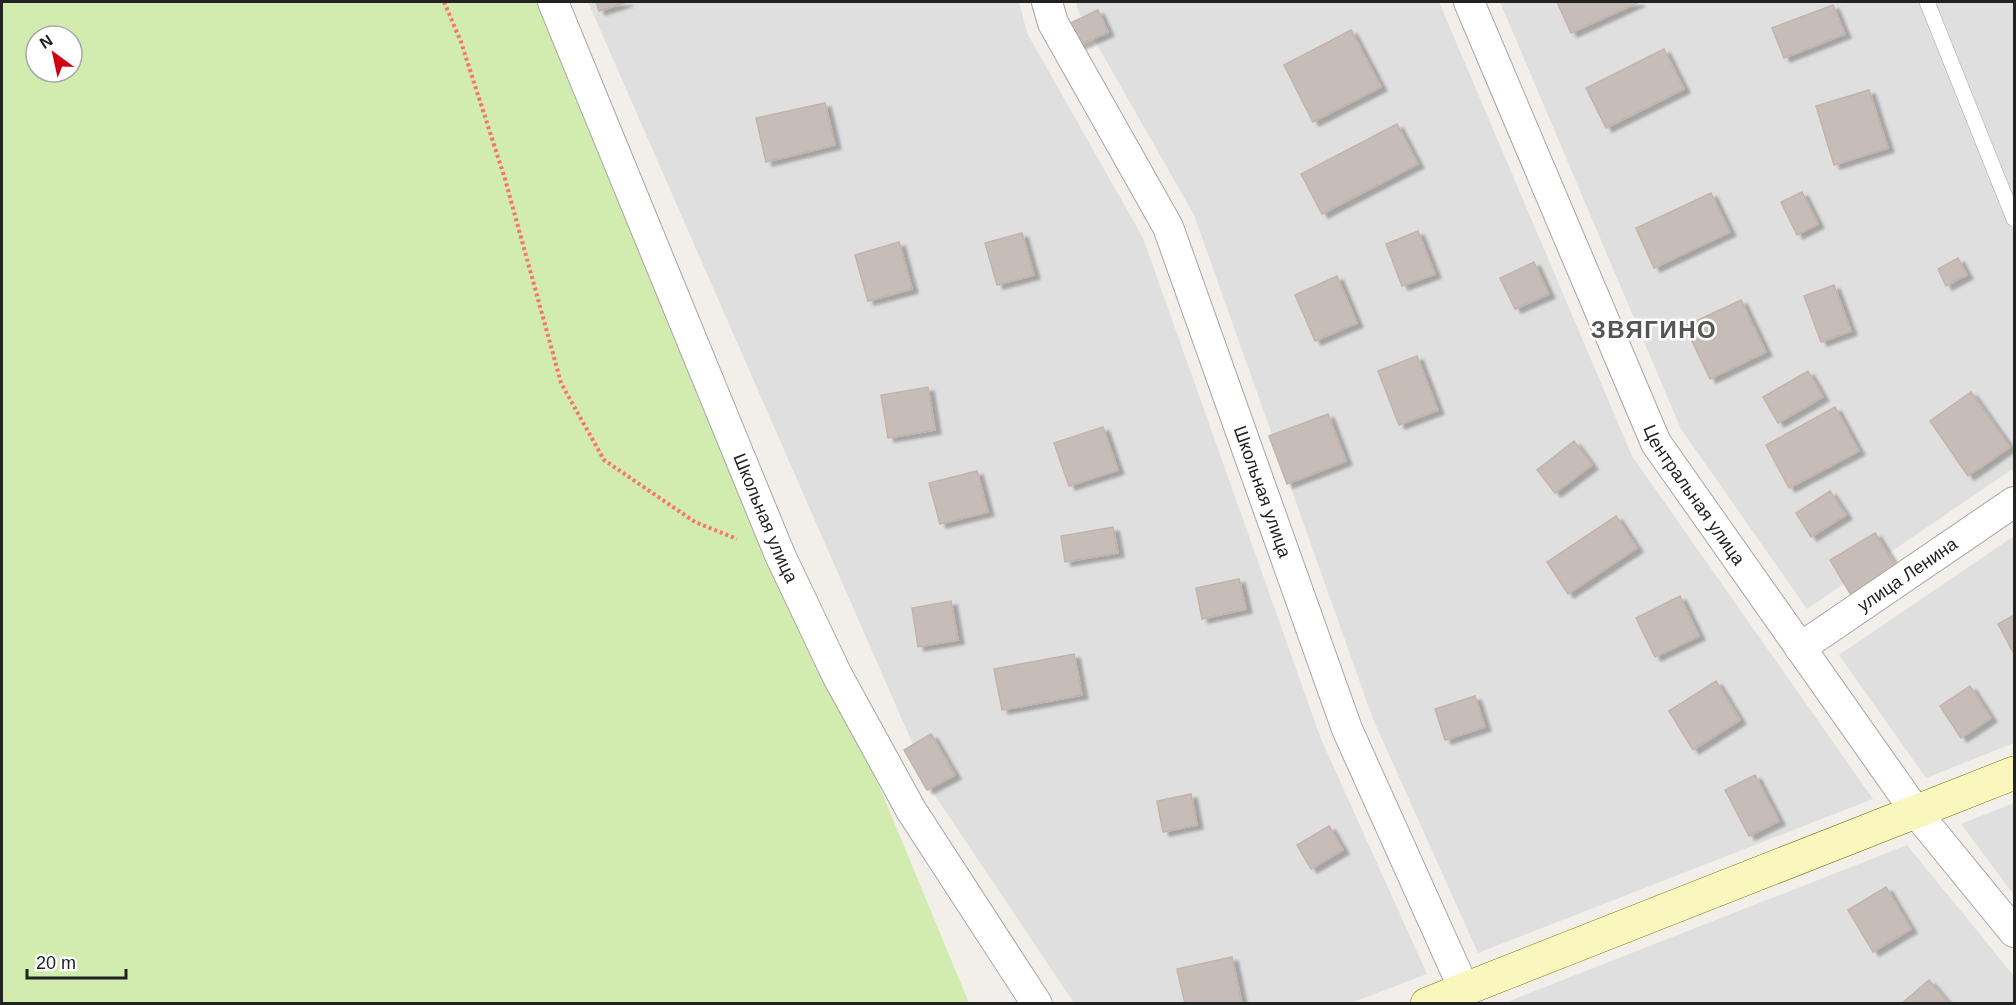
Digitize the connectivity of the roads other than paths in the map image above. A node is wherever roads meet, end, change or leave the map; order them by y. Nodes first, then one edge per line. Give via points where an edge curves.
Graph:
1 (553, 2) edge
2 (1047, 2) edge
3 (1470, 2) edge
4 (1927, 2) edge
5 (2014, 219) edge
6 (2014, 502) edge
7 (1800, 648) junction
8 (2014, 773) edge
9 (1916, 812) junction
10 (2014, 932) edge
11 (1464, 989) junction
12 (1036, 1004) edge
13 (1427, 1004) edge

1 - 12 street, Школьная улица via 780,555 837,675 911,810
2 - 11 street, Школьная улица via 1053,23 1168,227 1347,729
3 - 7 street, Центральная улица via 1656,443
4 - 5 lane
6 - 7 street, улица Ленина
7 - 9 street, Центральная улица
8 - 9 main road
9 - 10 street, Центральная улица
9 - 11 main road
11 - 13 main road

